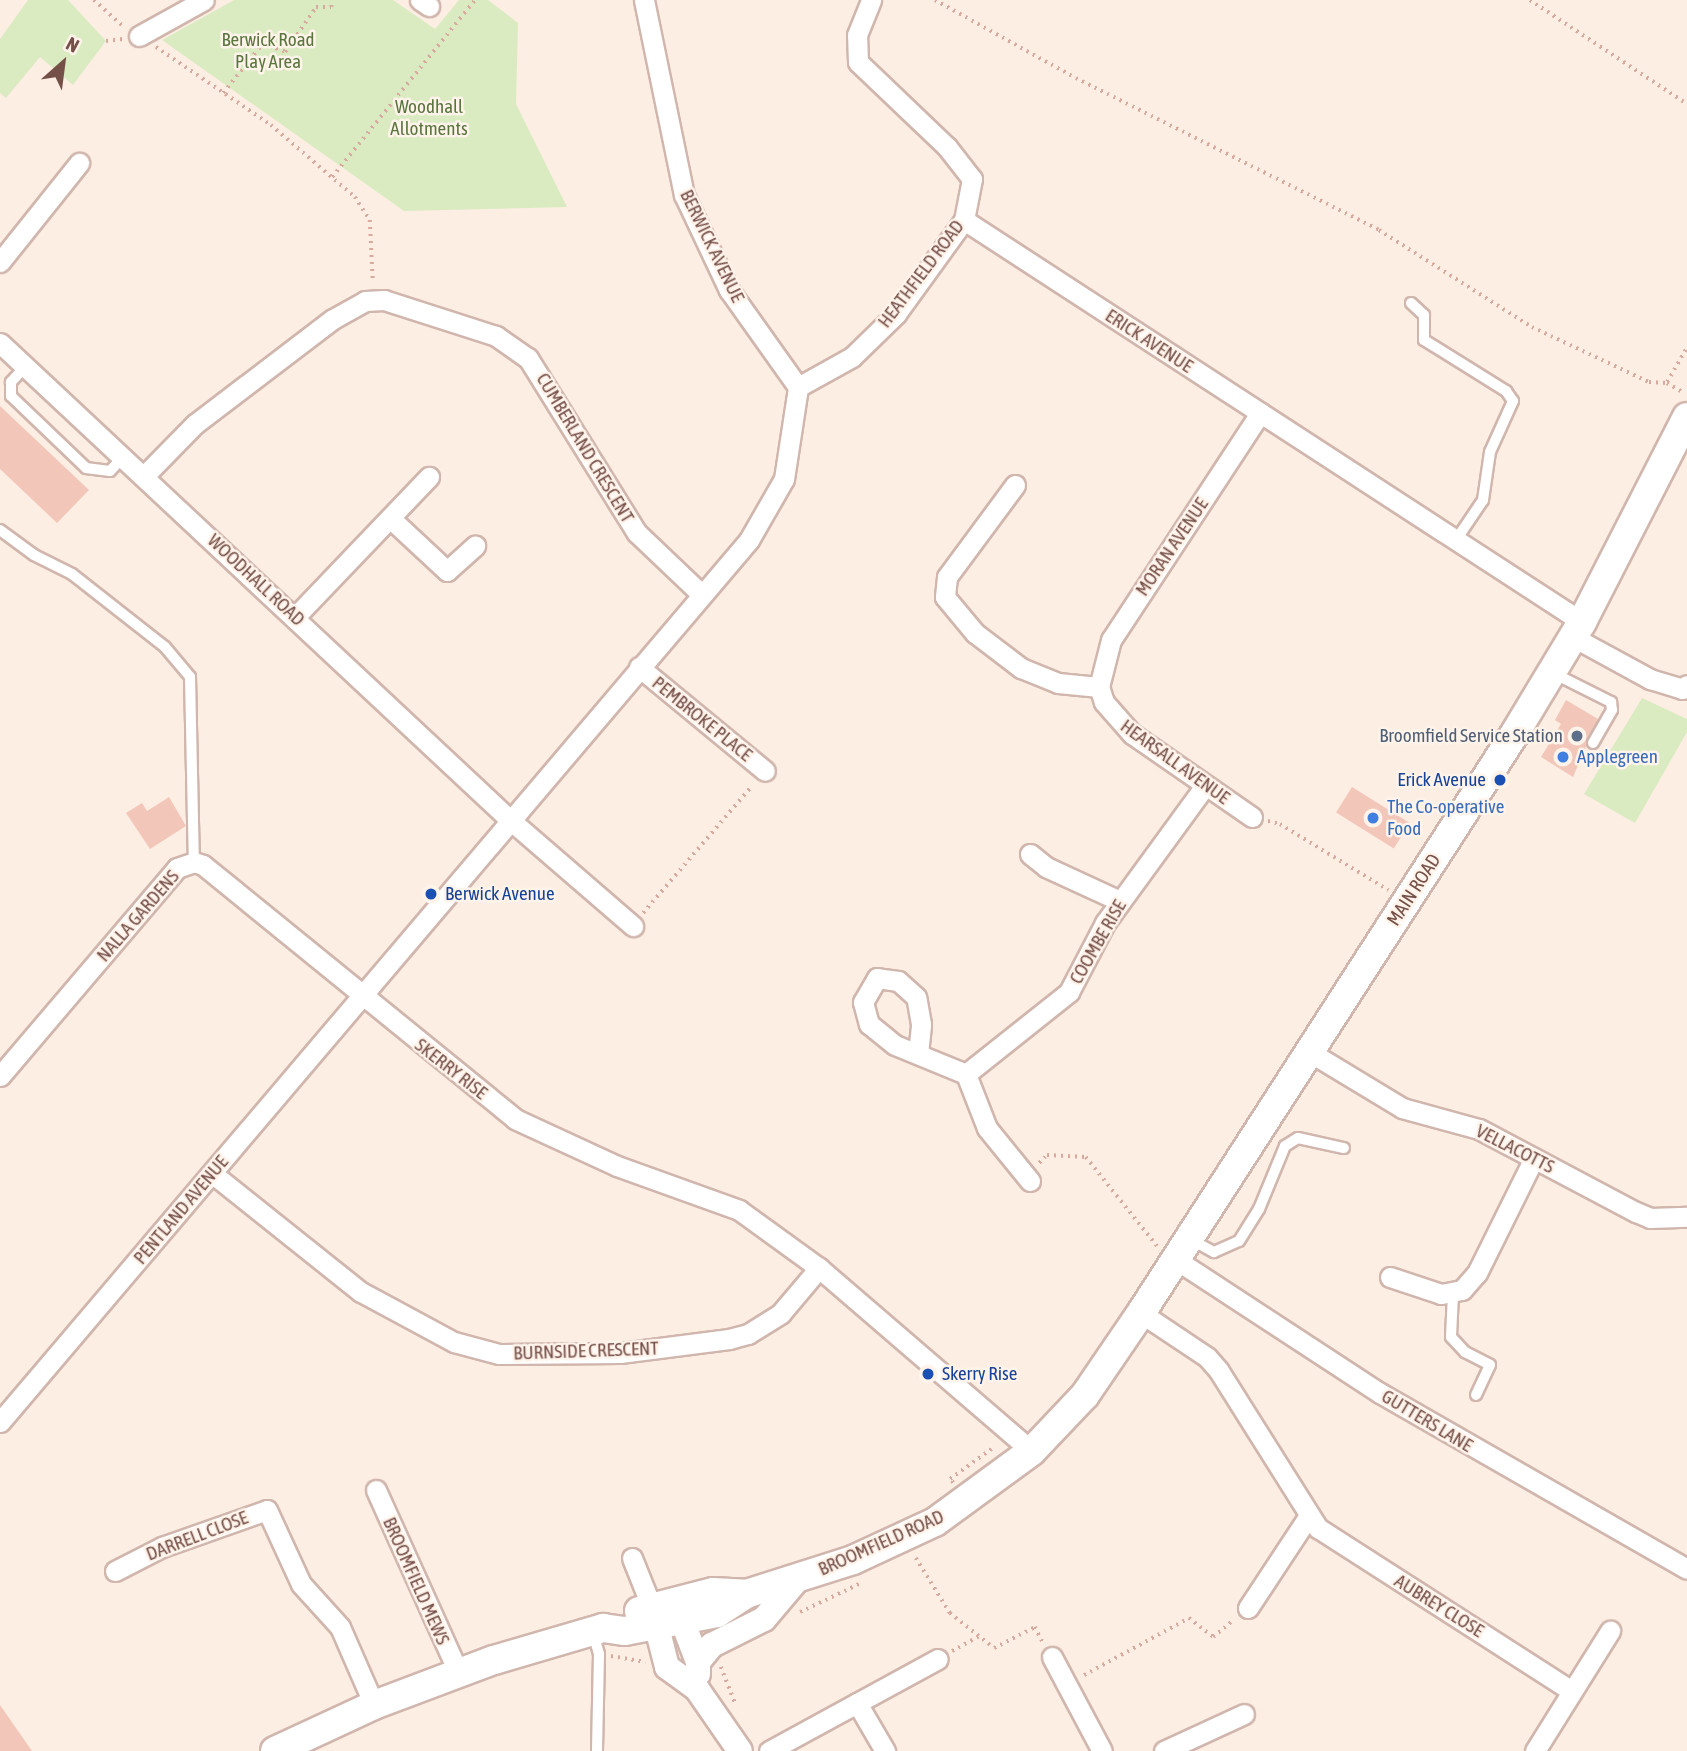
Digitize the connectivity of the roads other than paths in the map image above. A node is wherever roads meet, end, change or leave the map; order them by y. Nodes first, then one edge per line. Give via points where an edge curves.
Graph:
1 (204, 0) edge
2 (644, 0) edge
3 (871, 0) edge
4 (139, 36) road end
5 (79, 163) dead end
6 (964, 220) junction
7 (0, 262) edge
8 (1410, 303) dead end
9 (0, 343) edge
10 (25, 367) junction
11 (11, 382) junction
12 (0, 387) edge
13 (798, 387) junction
14 (1260, 413) junction
15 (1687, 417) edge
16 (123, 457) junction
17 (144, 476) junction
18 (429, 477) dead end
19 (1015, 485) dead end
20 (390, 518) junction
21 (0, 530) edge
22 (1455, 541) junction
23 (475, 547) dead end
24 (701, 594) junction
25 (295, 617) junction
26 (1578, 629) junction
27 (639, 667) junction
28 (1552, 672) junction
29 (1099, 687) junction
30 (1685, 689) edge
31 (1593, 743) dead end
32 (765, 771) road end
33 (1205, 786) junction
34 (1252, 817) road end
35 (509, 819) junction
36 (1030, 854) dead end
37 (194, 862) junction
38 (1120, 901) junction
39 (633, 926) road end
40 (361, 998) junction
41 (1308, 1051) junction
42 (918, 1054) dead end
43 (967, 1074) junction
44 (0, 1076) edge
45 (1344, 1148) dead end
46 (1534, 1158) junction
47 (213, 1174) junction
48 (1028, 1178) road end
49 (1687, 1217) edge
50 (1182, 1249) junction
51 (819, 1268) junction
52 (1390, 1277) dead end
53 (1452, 1294) junction
54 (1141, 1313) junction
55 (1476, 1395) dead end
56 (0, 1422) edge
57 (1032, 1451) junction
58 (376, 1490) dead end
59 (1308, 1517) junction
60 (632, 1558) dead end
61 (1687, 1569) edge
62 (115, 1572) dead end
63 (797, 1580) junction
64 (1248, 1608) road end
65 (662, 1618) junction
66 (598, 1630) junction
67 (1610, 1631) dead end
68 (1052, 1657) road end
69 (938, 1659) road end
70 (698, 1662) junction
71 (458, 1672) junction
72 (697, 1689) junction
73 (1572, 1690) junction
74 (857, 1703) junction
75 (374, 1705) junction
76 (1244, 1714) dead end
77 (275, 1751) edge
78 (597, 1751) edge
79 (740, 1751) edge
80 (769, 1751) edge
81 (885, 1751) edge
82 (1102, 1751) edge
83 (1164, 1751) edge
84 (1535, 1751) edge

1 - 4 street
2 - 13 street, BERWICK AVENUE via 684,195 729,290
3 - 6 street, HEATHFIELD ROAD via 857,35 858,62 947,147 972,179
5 - 7 street
6 - 13 street, HEATHFIELD ROAD via 896,314 852,357
6 - 14 street, ERICK AVENUE
8 - 22 lane via 1424,315 1424,340 1506,391 1513,401 1490,452 1483,500
9 - 10 street, WOODHALL ROAD
10 - 11 lane
10 - 16 street, WOODHALL ROAD
11 - 12 lane
11 - 16 lane via 11,396 86,468 110,471
13 - 24 street via 784,479 749,540
14 - 22 street, ERICK AVENUE
14 - 29 street, MORAN AVENUE via 1111,640
15 - 26 main road, MAIN ROAD
16 - 17 street, WOODHALL ROAD
17 - 24 street, CUMBERLAND CRESCENT via 195,424 275,362 349,308 374,300 496,336 528,358 637,533
17 - 25 street, WOODHALL ROAD
18 - 20 street
19 - 29 street via 947,577 945,597 975,633 1021,668 1058,683
20 - 23 street via 447,571
20 - 25 street
21 - 37 lane via 34,555 72,574 165,647 190,677
22 - 26 street, ERICK AVENUE
24 - 27 street
25 - 35 street, WOODHALL ROAD
26 - 28 main road, MAIN ROAD
26 - 30 street, ERICK AVENUE via 1650,679
27 - 32 street, PEMBROKE PLACE
27 - 35 street
28 - 31 lane via 1611,702 1612,710
28 - 41 main road, MAIN ROAD
29 - 33 street, HEARSALL AVENUE via 1104,702 1132,734
33 - 34 street, HEARSALL AVENUE
33 - 38 street, COOMBE RISE
35 - 39 street
35 - 40 street
36 - 38 street via 1046,867
37 - 40 street, NALLA GARDENS via 212,872
37 - 44 street, NALLA GARDENS via 177,868
38 - 43 street, COOMBE RISE via 1069,992
40 - 47 street, PENTLAND AVENUE
40 - 51 street, SKERRY RISE via 515,1119 617,1166 739,1210
41 - 46 street, VELLACOTTS via 1402,1108 1479,1129
41 - 50 main road, MAIN ROAD
42 - 43 street
43 - 48 street via 987,1128
45 - 50 lane via 1298,1138 1285,1146 1259,1209 1239,1241 1214,1252
46 - 49 street, VELLACOTTS via 1650,1218
46 - 53 street via 1477,1273
47 - 51 street, BURNSIDE CRESCENT via 361,1292 454,1342 499,1354 620,1353 729,1339 757,1330 781,1313
47 - 56 street, PENTLAND AVENUE
50 - 54 main road, MAIN ROAD
50 - 61 street, GUTTERS LANE via 1391,1400
51 - 57 street, SKERRY RISE
52 - 53 street via 1430,1292
53 - 55 lane via 1451,1337 1465,1352 1490,1365
54 - 57 main road, BROOMFIELD ROAD via 1085,1395
54 - 59 street, AUBREY CLOSE via 1207,1357 1219,1371
57 - 63 main road, BROOMFIELD ROAD via 935,1522
58 - 71 street, BROOMFIELD MEWS
59 - 64 street
59 - 73 street, AUBREY CLOSE via 1330,1536
60 - 65 street
62 - 75 street, DARRELL CLOSE via 162,1547 267,1510 302,1584 340,1627
63 - 65 main road, BROOMFIELD ROAD via 746,1594 718,1613
63 - 70 street via 764,1619 712,1645
65 - 66 main road, BROOMFIELD ROAD via 625,1631
65 - 70 street
65 - 72 street via 667,1667
66 - 71 main road, BROOMFIELD ROAD
66 - 78 lane
67 - 73 street
68 - 82 street
69 - 74 street
70 - 72 street
71 - 75 main road, BROOMFIELD ROAD
72 - 79 street
73 - 84 street
74 - 80 street
74 - 81 street
75 - 77 main road, BROOMFIELD ROAD
76 - 83 street

